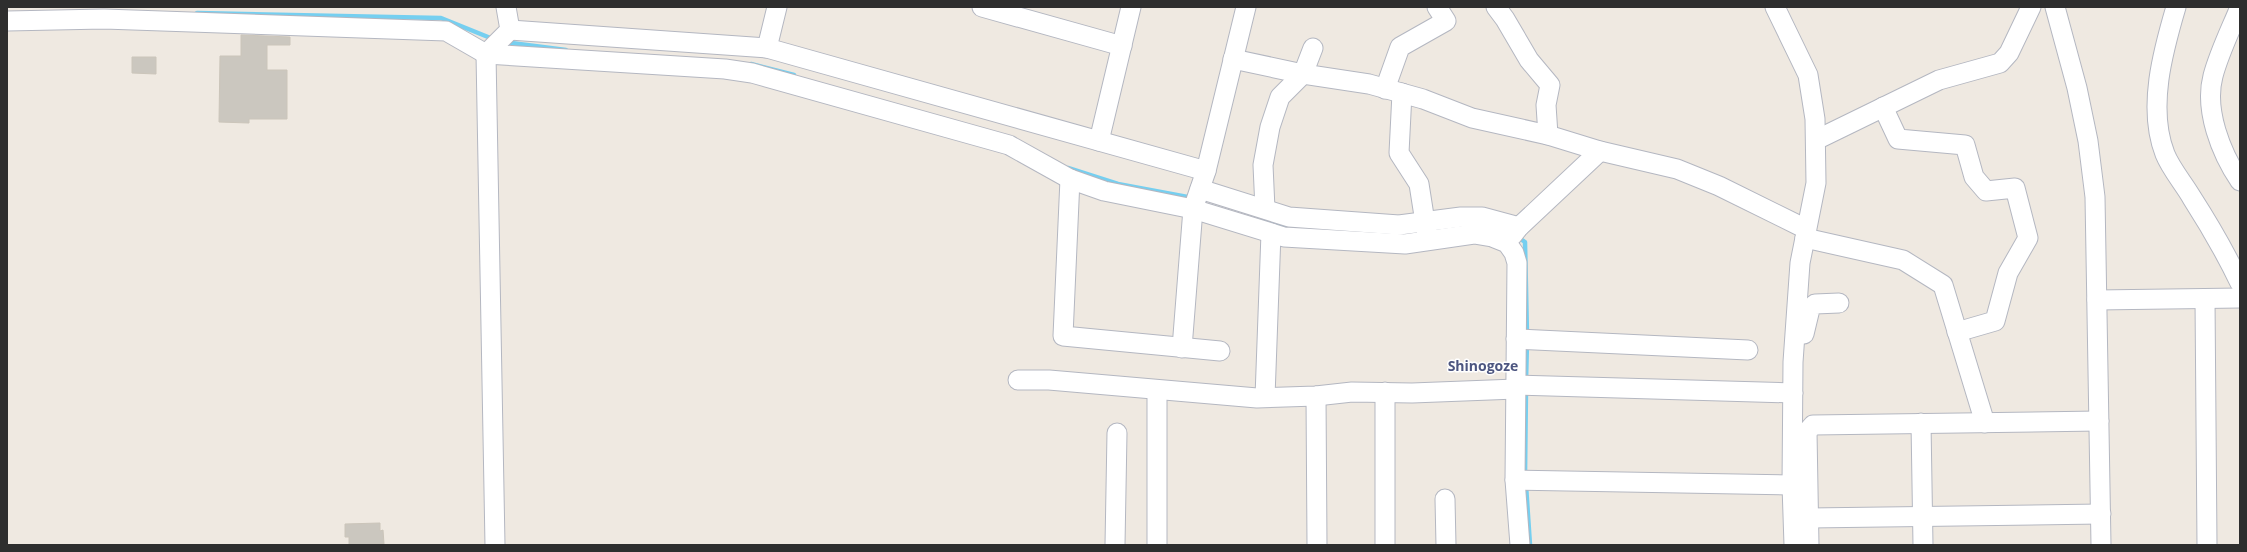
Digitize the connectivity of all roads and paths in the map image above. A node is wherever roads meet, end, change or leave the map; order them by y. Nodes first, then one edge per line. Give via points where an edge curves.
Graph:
1 (506, 7) edge
2 (777, 7) edge
3 (982, 7) edge
4 (1131, 7) edge
5 (1246, 7) edge
6 (1437, 7) edge
7 (1496, 7) edge
8 (1775, 7) edge
9 (2031, 7) edge
10 (2055, 7) edge
11 (2176, 7) edge
12 (2240, 7) edge
13 (7, 21) edge
14 (510, 30) junction
15 (1122, 46) junction
16 (767, 48) junction
17 (1314, 48) dead end
18 (486, 54) junction
19 (1233, 58) junction
20 (1303, 74) junction
21 (1393, 91) junction
22 (1883, 107) junction
23 (1548, 135) junction
24 (1099, 140) junction
25 (1816, 140) junction
26 (1600, 151) junction
27 (1206, 171) junction
28 (1070, 179) junction
29 (2240, 180) edge
30 (1200, 189) junction
31 (1193, 209) junction
32 (1265, 209) junction
33 (1427, 232) junction
34 (1271, 233) junction
35 (1514, 234) junction
36 (1806, 234) junction
37 (2240, 283) edge
38 (2240, 298) edge
39 (2204, 299) junction
40 (2097, 300) junction
41 (1839, 303) dead end
42 (1957, 332) junction
43 (1525, 340) junction
44 (1182, 348) junction
45 (1748, 350) dead end
46 (1220, 351) dead end
47 (1793, 362) junction
48 (1018, 380) dead end
49 (1522, 386) junction
50 (1157, 390) junction
51 (1385, 392) junction
52 (1793, 393) junction
53 (1316, 396) junction
54 (1265, 398) junction
55 (2099, 421) junction
56 (1985, 423) junction
57 (1921, 424) junction
58 (1117, 433) dead end
59 (1523, 480) junction
60 (1792, 486) junction
61 (1445, 499) dead end
62 (2100, 514) junction
63 (1922, 516) junction
64 (1808, 518) junction
65 (495, 545) edge
66 (1115, 545) edge
67 (1157, 545) edge
68 (1317, 545) edge
69 (1385, 545) edge
70 (1446, 545) edge
71 (1520, 545) edge
72 (1794, 545) edge
73 (1809, 545) edge
74 (1923, 545) edge
75 (2101, 545) edge
76 (2207, 545) edge

1 - 14 street
2 - 16 street
3 - 15 street
4 - 15 street
5 - 19 street
6 - 21 street via 1446,21 1400,47
7 - 23 street via 1529,60 1550,85 1546,105
8 - 25 street via 1808,75
9 - 22 street via 2009,53 2000,63 1939,80
10 - 40 street via 2088,141 2095,197
11 - 37 street via 2162,54 2158,83 2158,126 2165,154 2220,243
12 - 29 street via 2213,77 2212,111 2220,144
13 - 18 street via 104,19 446,31
14 - 16 street
14 - 18 street
15 - 24 street
16 - 24 street
17 - 20 street
18 - 28 street via 752,73 1009,145
18 - 65 street
19 - 20 street
19 - 27 street
20 - 21 street
20 - 32 street via 1280,97 1270,127 1263,165
21 - 23 street via 1472,118
21 - 33 street via 1399,153 1419,184
22 - 25 street
22 - 42 street via 1898,139 1965,145 1974,177 1986,190 2015,188 2028,238 2008,273 1995,321
23 - 26 street
24 - 27 street
25 - 36 street via 1816,183
26 - 35 street
26 - 36 street via 1677,169 1719,186
27 - 30 street
28 - 31 street via 1104,192
28 - 44 street via 1063,336
30 - 31 street
30 - 32 street
31 - 34 street
31 - 44 street
32 - 33 street via 1289,217 1399,225
33 - 34 street via 1398,243 1284,237
33 - 35 street via 1461,217 1482,217
34 - 54 street
35 - 43 street
36 - 42 street via 1903,260 1943,285
36 - 47 street via 1800,263
38 - 39 street
39 - 40 street
39 - 76 street
40 - 55 street
41 - 47 street via 1815,304 1810,309
42 - 56 street
43 - 45 street
43 - 49 street
44 - 46 street
47 - 52 street
48 - 50 street via 1049,380
49 - 51 street via 1412,393
49 - 52 street
49 - 59 street
50 - 54 street
50 - 67 street
51 - 53 street
51 - 69 street
52 - 60 street
53 - 54 street
53 - 68 street
55 - 56 street
55 - 62 street
56 - 57 street
57 - 63 street
57 - 64 street via 1812,425 1807,432
58 - 66 street
59 - 60 street
59 - 71 street
60 - 72 street
61 - 70 street
62 - 63 street
62 - 75 street
63 - 64 street
63 - 74 street
64 - 73 street

